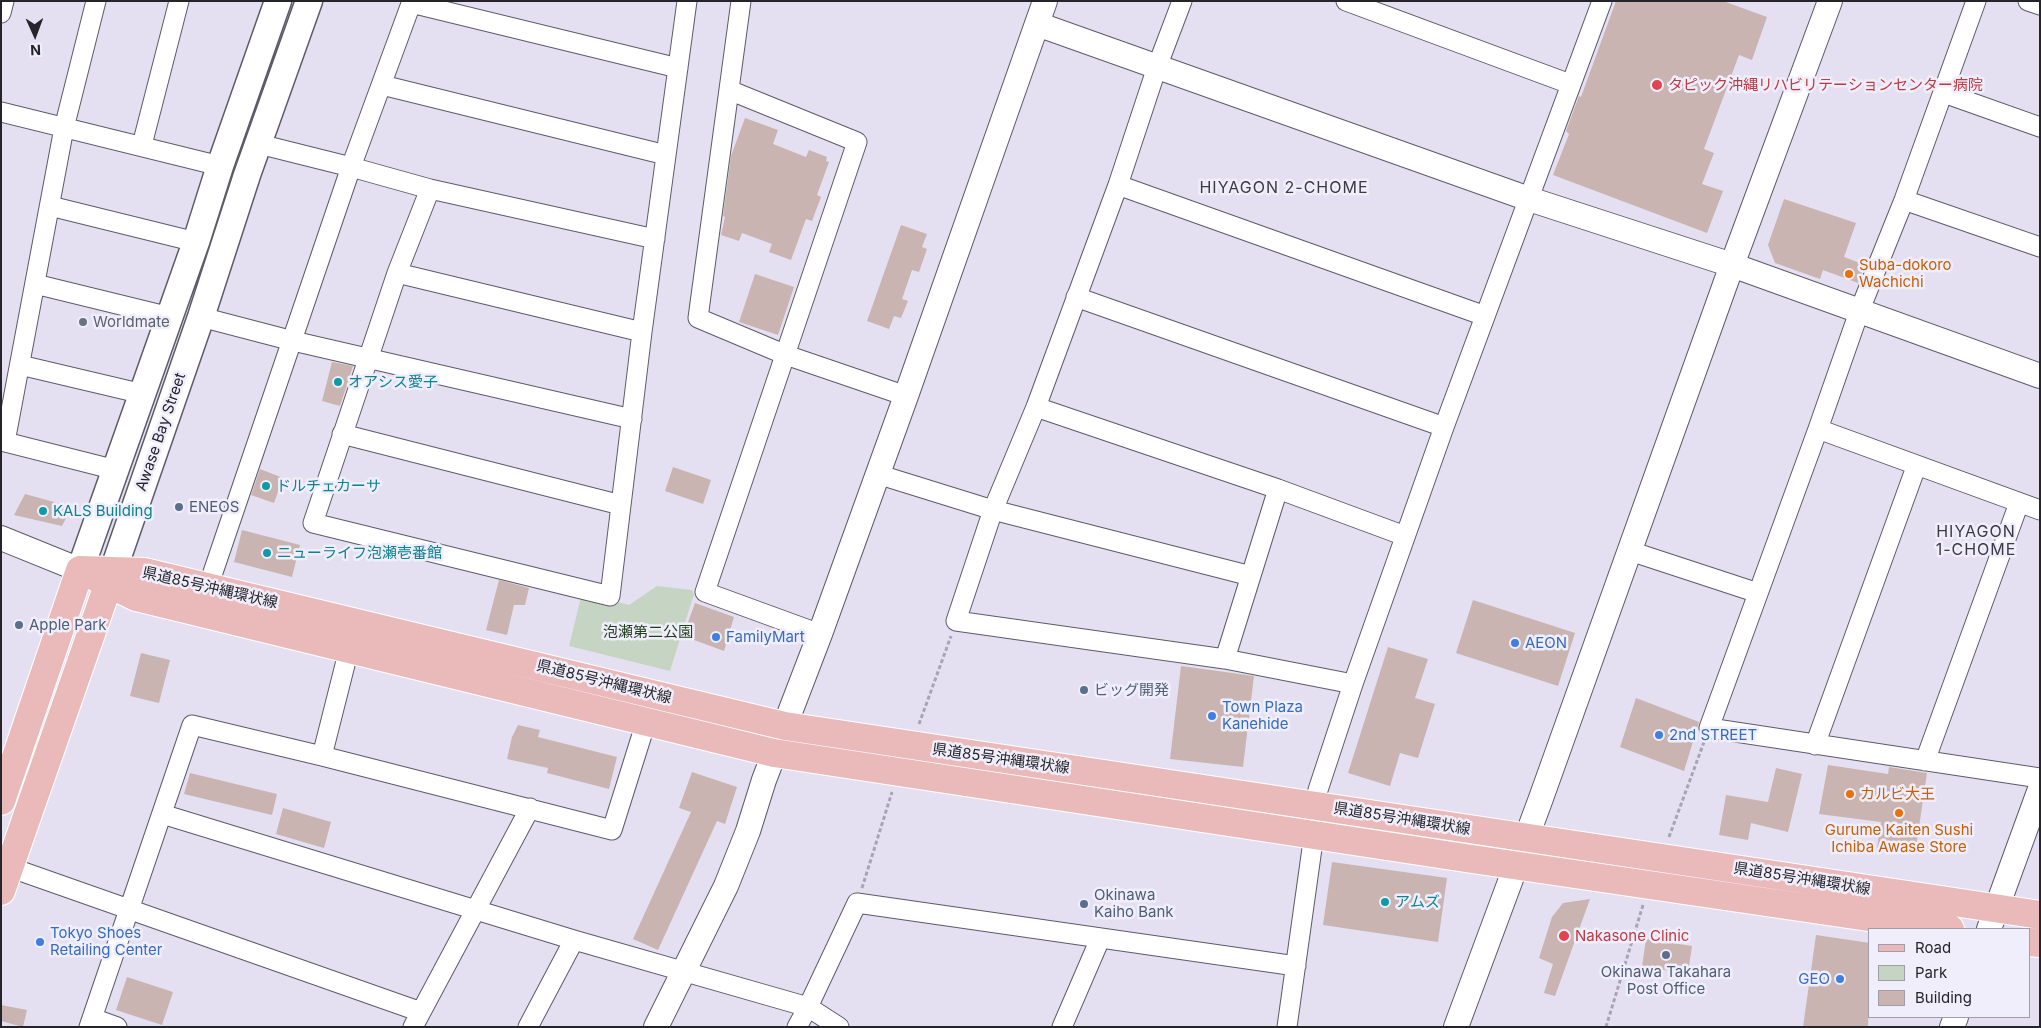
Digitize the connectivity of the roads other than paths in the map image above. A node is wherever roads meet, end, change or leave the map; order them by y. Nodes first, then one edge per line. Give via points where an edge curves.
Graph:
1 (4, 1) edge
2 (96, 1) edge
3 (179, 1) edge
4 (278, 1) edge
5 (310, 1) edge
6 (687, 1) edge
7 (741, 1) edge
8 (1045, 1) edge
9 (1182, 1) edge
10 (1346, 1) edge
11 (1602, 1) edge
12 (1830, 1) edge
13 (1976, 1) edge
14 (2028, 1) edge
15 (411, 2) edge
16 (2040, 5) edge
17 (1, 13) edge
18 (1037, 24) junction
19 (1157, 67) junction
20 (678, 68) junction
21 (1570, 84) junction
22 (382, 85) junction
23 (729, 90) junction
24 (1944, 94) junction
25 (1, 112) edge
26 (2040, 127) edge
27 (64, 128) junction
28 (259, 144) junction
29 (142, 145) junction
30 (666, 155) junction
31 (220, 166) junction
32 (351, 167) junction
33 (1118, 185) junction
34 (430, 189) junction
35 (1529, 199) junction
36 (1904, 200) junction
37 (50, 206) junction
38 (655, 239) junction
39 (196, 242) junction
40 (2040, 247) edge
41 (1732, 265) junction
42 (396, 273) junction
43 (36, 284) junction
44 (1076, 297) junction
45 (1859, 312) junction
46 (1485, 316) junction
47 (170, 317) junction
48 (201, 317) junction
49 (642, 332) junction
50 (293, 341) junction
51 (786, 354) junction
52 (367, 358) junction
53 (20, 364) junction
54 (2040, 376) edge
55 (143, 394) junction
56 (906, 396) junction
57 (1036, 406) junction
58 (632, 419) junction
59 (1444, 428) junction
60 (1818, 429) junction
61 (342, 434) junction
62 (3, 442) edge
63 (1916, 466) junction
64 (116, 470) junction
65 (877, 474) junction
66 (1278, 489) junction
67 (2019, 503) junction
68 (621, 505) junction
69 (994, 510) junction
70 (2040, 510) edge
71 (1405, 536) junction
72 (1, 538) edge
73 (1630, 551) junction
74 (80, 570) junction
75 (1251, 576) junction
76 (111, 577) junction
77 (208, 587) junction
78 (1758, 593) junction
79 (820, 634) junction
80 (349, 649) junction
81 (1225, 659) junction
82 (1353, 684) junction
83 (646, 722) junction
84 (785, 726) junction
85 (1815, 745) junction
86 (774, 753) junction
87 (322, 756) junction
88 (1925, 761) junction
89 (2040, 778) edge
90 (2040, 789) edge
91 (1, 800) edge
92 (1315, 805) junction
93 (530, 808) junction
94 (162, 814) junction
95 (1314, 834) junction
96 (1527, 838) junction
97 (1516, 865) junction
98 (5, 879) edge
99 (129, 908) junction
100 (475, 910) junction
101 (2040, 915) edge
102 (1993, 919) edge
103 (1943, 928) edge
104 (1100, 939) junction
105 (574, 940) junction
106 (1296, 966) junction
107 (684, 972) junction
108 (808, 1007) junction
109 (417, 1019) edge
110 (90, 1022) edge
111 (117, 1027) edge
112 (528, 1027) edge
113 (656, 1027) edge
114 (797, 1027) edge
115 (839, 1027) edge
116 (1062, 1027) edge
117 (1287, 1027) edge
118 (1456, 1027) edge

1 - 17 street
2 - 27 street
3 - 29 street
4 - 31 main road, Awase Bay Street
5 - 28 main road, Awase Bay Street
6 - 20 street
7 - 23 street
8 - 18 street
9 - 19 street
10 - 21 street
11 - 21 street
12 - 41 street
13 - 24 street
14 - 16 street
15 - 20 street
15 - 22 street
18 - 19 street
18 - 56 street
19 - 33 street
19 - 35 street
20 - 30 street
21 - 35 street
22 - 30 street
22 - 32 street
23 - 51 street via 698,318
23 - 51 street via 857,142
24 - 26 street
24 - 36 street
25 - 27 street
27 - 29 street
27 - 37 street
28 - 32 street
28 - 48 main road, Awase Bay Street
29 - 31 street
30 - 38 street
31 - 39 main road, Awase Bay Street
32 - 34 street
32 - 50 street
33 - 44 street
33 - 46 street
34 - 38 street
34 - 42 street
35 - 41 street
35 - 46 street
36 - 40 street
36 - 45 street
37 - 39 street
37 - 43 street
38 - 49 street
39 - 47 main road, Awase Bay Street
41 - 45 street
41 - 73 street
42 - 49 street
42 - 52 street
43 - 47 street
43 - 53 street
44 - 57 street
44 - 59 street
45 - 54 street
45 - 60 street
46 - 59 street
47 - 55 main road, Awase Bay Street
48 - 50 street
48 - 76 main road, Awase Bay Street
49 - 58 street
50 - 52 street
50 - 77 street
51 - 56 street
51 - 79 street via 705,592
52 - 58 street
52 - 61 street
53 - 55 street
53 - 62 street
55 - 64 main road, Awase Bay Street
56 - 65 street
57 - 66 street
57 - 69 street
58 - 68 street
59 - 71 street
60 - 63 street
60 - 78 street
61 - 68 street
61 - 68 street via 313,523 610,596
62 - 64 street
63 - 67 street
63 - 85 street
64 - 74 main road, Awase Bay Street
65 - 69 street
65 - 79 street
66 - 71 street
66 - 75 street
67 - 70 street
67 - 88 street
69 - 75 street
69 - 81 street via 956,621
71 - 82 street
72 - 74 street
73 - 78 street
73 - 96 street
74 - 76 main road, 県道85号沖縄環状線
74 - 91 main road, Awase Bay Street
75 - 81 street
76 - 77 main road, 県道85号沖縄環状線 via 146,572
76 - 80 main road, 県道85号沖縄環状線 via 136,597
76 - 98 main road, Awase Bay Street
77 - 84 main road, 県道85号沖縄環状線
78 - 85 street via 1709,728
79 - 84 street
80 - 83 main road, 県道85号沖縄環状線
80 - 87 street
81 - 82 street
82 - 92 street
83 - 86 main road, 県道85号沖縄環状線
83 - 93 street via 612,830
84 - 86 street
84 - 92 main road, 県道85号沖縄環状線
85 - 88 street
86 - 95 main road, 県道85号沖縄環状線
86 - 107 street via 726,886
87 - 93 street
87 - 94 street via 192,725
88 - 89 street
90 - 102 street
92 - 96 main road, 県道85号沖縄環状線
93 - 100 street
94 - 99 street
94 - 100 street
95 - 97 main road, 県道85号沖縄環状線
95 - 106 street
96 - 97 street
96 - 102 main road, 県道85号沖縄環状線 via 1662,857
97 - 103 main road, 県道85号沖縄環状線
97 - 118 street
98 - 99 street
99 - 109 street
99 - 110 street
100 - 105 street
100 - 109 street
101 - 102 main road, 県道85号沖縄環状線
104 - 106 street
104 - 108 street via 857,903
104 - 116 street
105 - 107 street
105 - 112 street
106 - 117 street
107 - 108 street
107 - 113 street
108 - 114 street
108 - 115 street
110 - 111 street

